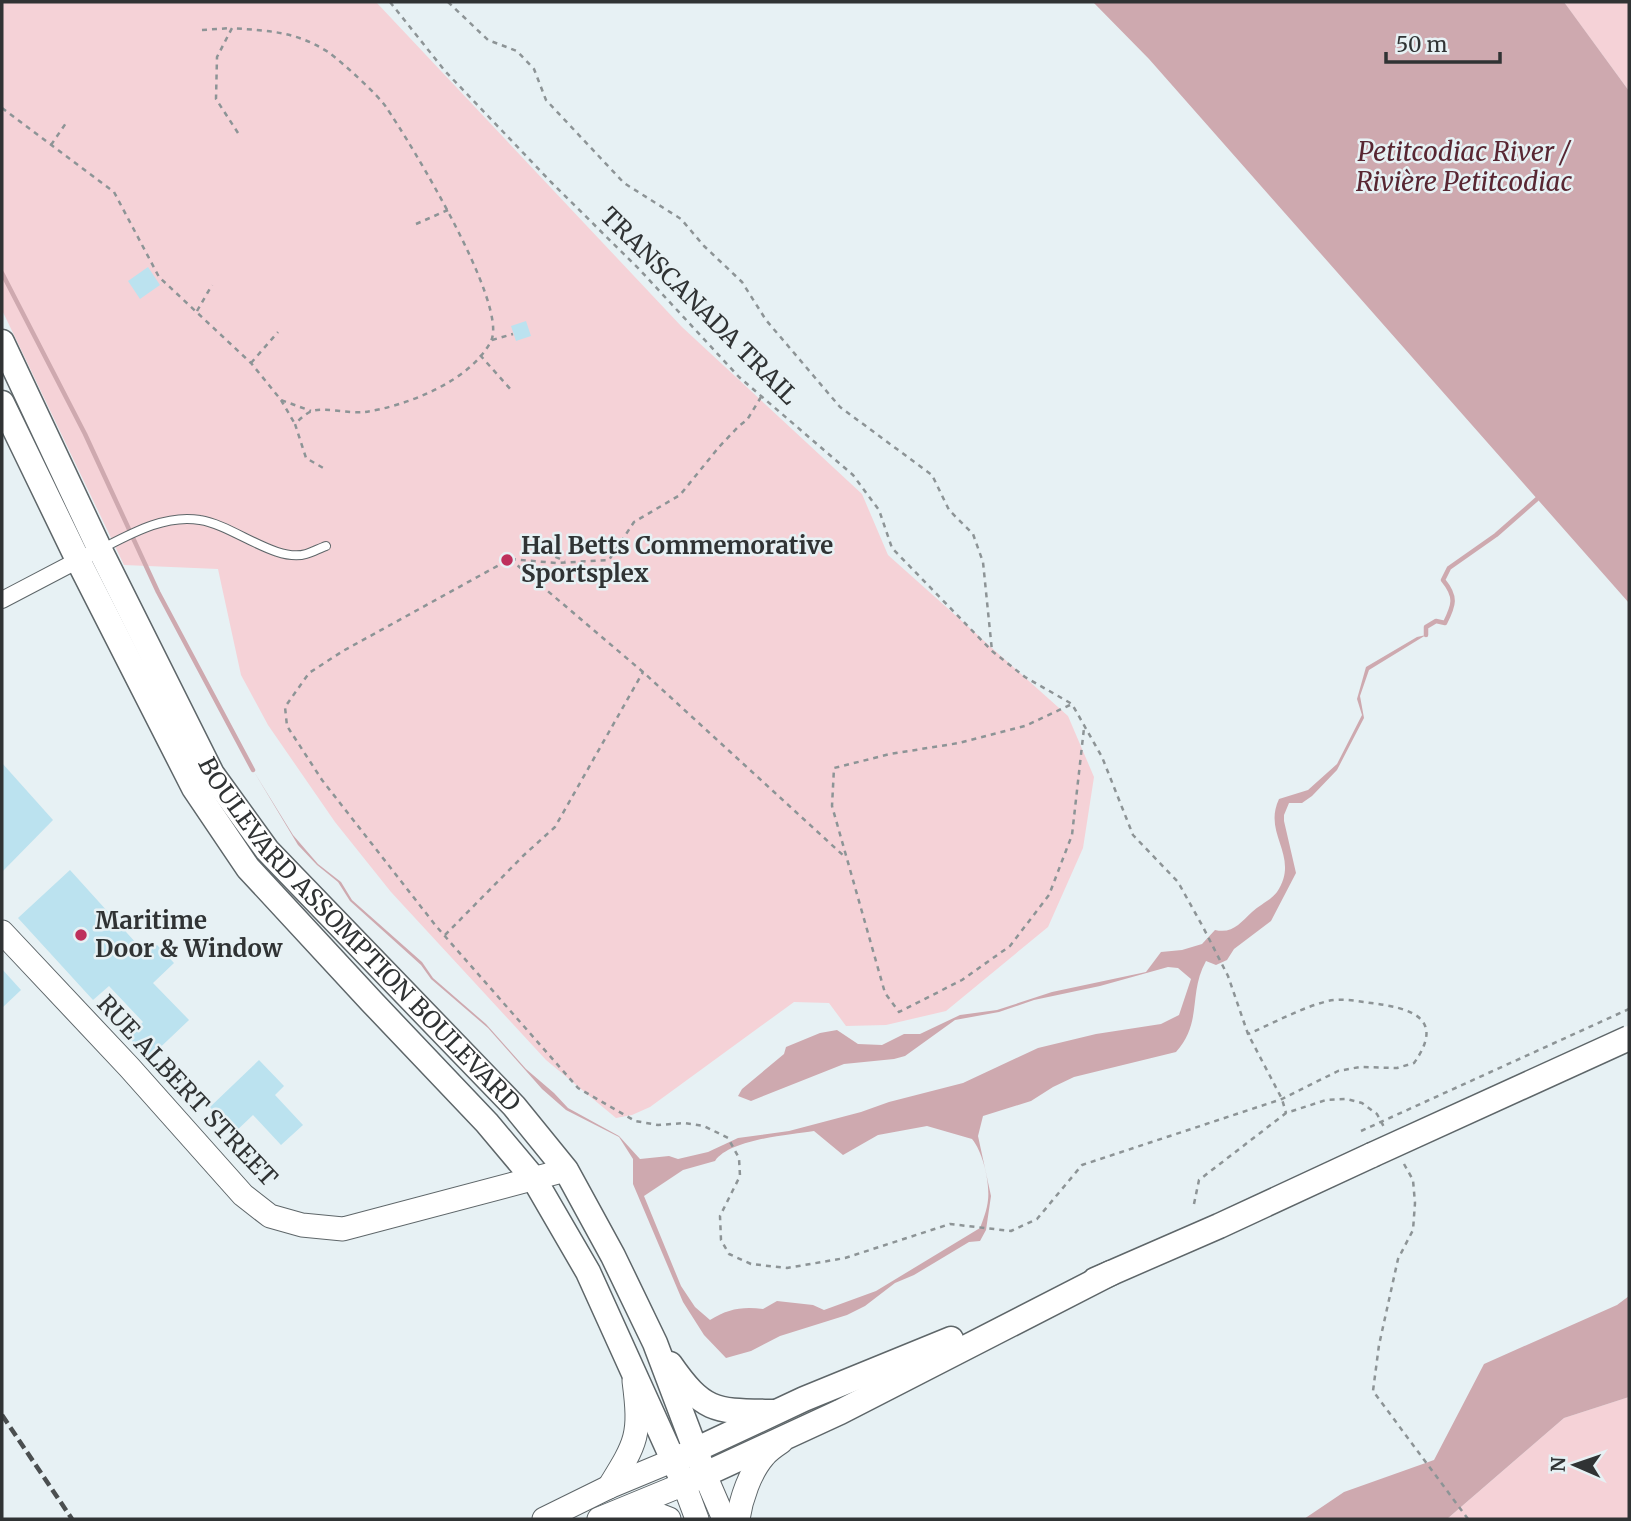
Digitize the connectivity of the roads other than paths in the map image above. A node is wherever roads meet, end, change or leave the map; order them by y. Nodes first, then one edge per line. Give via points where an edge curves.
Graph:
1 (2, 342) edge
2 (2, 403) edge
3 (326, 545) dead end
4 (89, 555) junction
5 (2, 600) edge
6 (2, 932) edge
7 (1629, 1038) edge
8 (566, 1170) junction
9 (534, 1179) junction
10 (1111, 1273) junction
11 (655, 1343) junction
12 (632, 1368) junction
13 (777, 1412) junction
14 (787, 1437) junction
15 (676, 1459) junction
16 (686, 1483) junction
17 (609, 1487) junction
18 (609, 1514) edge
19 (544, 1519) edge
20 (669, 1519) edge
21 (697, 1519) edge
22 (724, 1519) edge
23 (738, 1519) edge

1 - 4 main road, BOULEVARD ASSOMPTION BOULEVARD
2 - 4 main road, BOULEVARD ASSOMPTION BOULEVARD
3 - 4 lane via 304,555 276,553 220,525 198,519 169,520
4 - 5 street
4 - 8 main road, BOULEVARD ASSOMPTION BOULEVARD via 212,774 267,850 514,1106
4 - 9 main road, BOULEVARD ASSOMPTION BOULEVARD via 194,788 248,868
6 - 9 street, RUE ALBERT STREET via 243,1195 270,1216 343,1229
7 - 10 main road, bridge
8 - 9 street, RUE ALBERT STREET
8 - 11 main road, BOULEVARD ASSOMPTION BOULEVARD
9 - 12 main road, BOULEVARD ASSOMPTION BOULEVARD via 588,1272
10 - 13 main road
10 - 14 main road
11 - 13 main road via 683,1382 712,1407
11 - 15 main road, BOULEVARD ASSOMPTION BOULEVARD
12 - 15 main road, BOULEVARD ASSOMPTION BOULEVARD
12 - 17 street via 639,1418 635,1441
13 - 15 main road
14 - 16 main road
14 - 23 street via 763,1457
15 - 16 main road, BOULEVARD ASSOMPTION BOULEVARD
15 - 17 street
16 - 18 street
16 - 21 street, BOULEVARD ASSOMPTION BOULEVARD
16 - 22 street, BOULEVARD ASSOMPTION BOULEVARD
17 - 19 street
18 - 20 street via 646,1510

